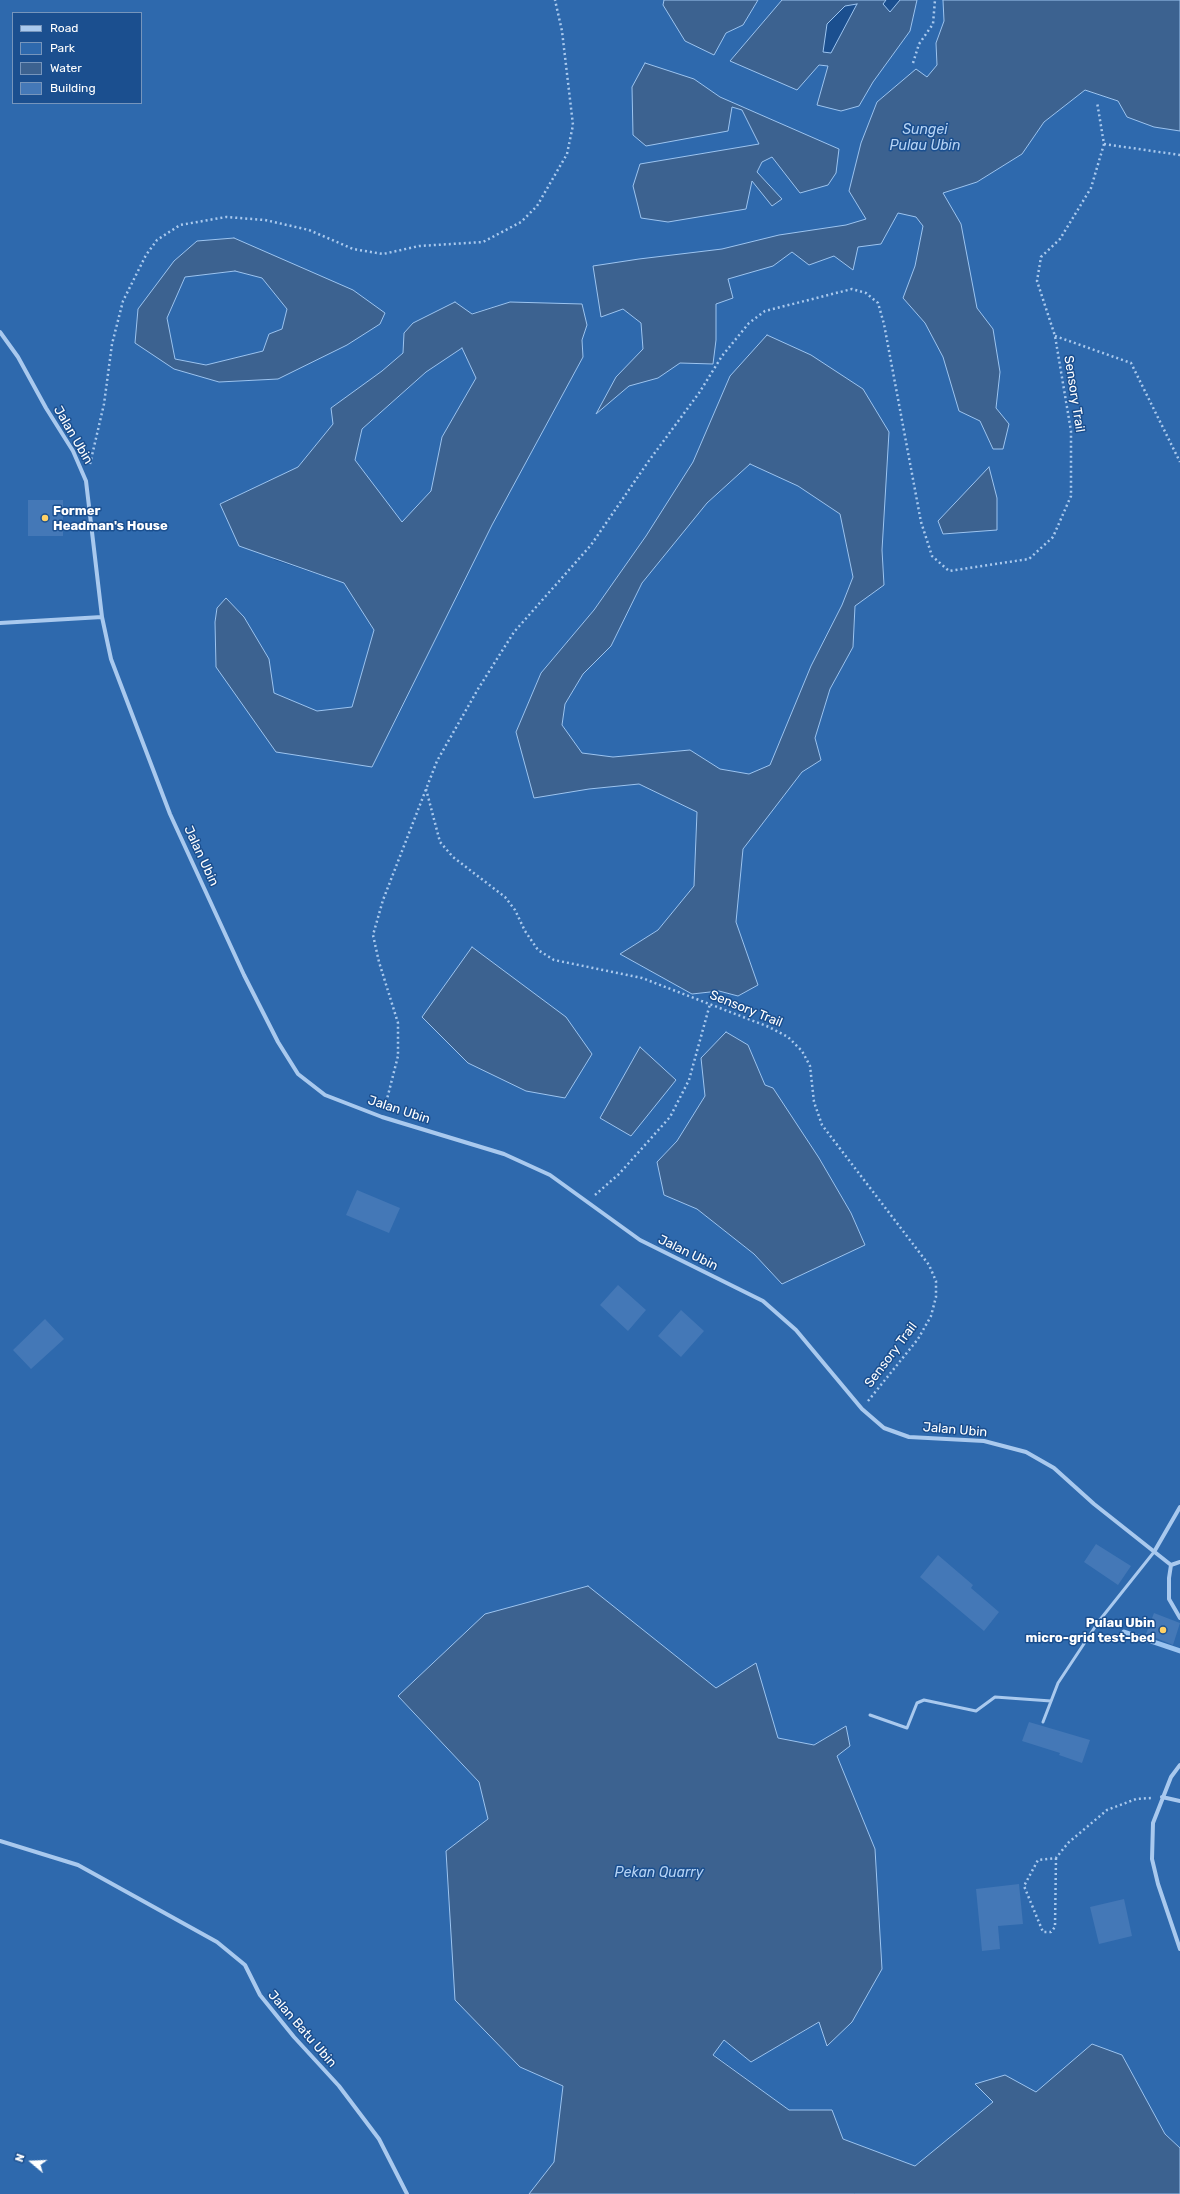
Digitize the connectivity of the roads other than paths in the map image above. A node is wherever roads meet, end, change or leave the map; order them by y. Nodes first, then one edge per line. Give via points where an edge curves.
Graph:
1 (0, 332) edge
2 (102, 617) junction
3 (0, 623) edge
4 (1180, 1507) edge
5 (1154, 1552) junction
6 (1180, 1562) edge
7 (1171, 1565) junction
8 (1180, 1618) edge
9 (1051, 1701) junction
10 (870, 1715) dead end
11 (1043, 1722) dead end
12 (1180, 1765) edge
13 (1162, 1797) junction
14 (1180, 1801) edge
15 (0, 1841) edge
16 (1180, 1949) edge
17 (407, 2194) edge

1 - 2 street, Jalan Ubin via 18,357 73,451 86,481
2 - 3 street
2 - 5 street, Jalan Ubin via 111,659 170,814 278,1042 298,1074 325,1095 382,1116 504,1154 550,1175 640,1240 762,1301 796,1330 862,1410 884,1428 909,1437 984,1441 1026,1452 1054,1468
4 - 5 street
5 - 7 street, Jalan Ubin
5 - 9 lane via 1099,1621 1058,1682
6 - 7 street
7 - 8 street via 1168,1599
9 - 10 lane via 995,1697 976,1711 924,1700 917,1703 907,1728
9 - 11 lane
12 - 13 street
13 - 14 street
13 - 16 street via 1153,1823 1152,1859
15 - 17 street, Jalan Batu Ubin via 78,1865 217,1942 244,1965 260,1995 339,2086 379,2139

